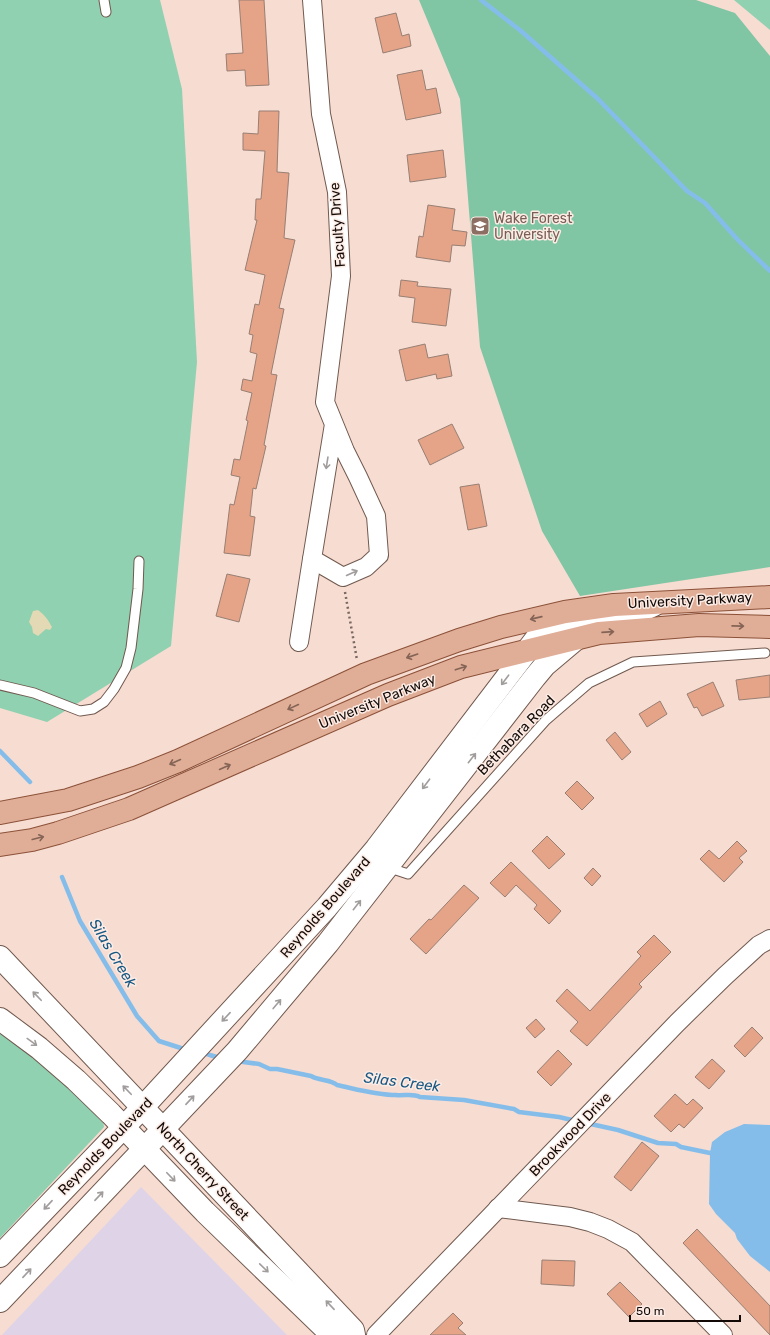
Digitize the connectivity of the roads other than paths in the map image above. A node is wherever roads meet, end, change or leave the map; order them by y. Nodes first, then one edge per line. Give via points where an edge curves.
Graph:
1 (104, 0) edge
2 (312, 0) edge
3 (106, 12) dead end
4 (334, 424) junction
5 (312, 559) junction
6 (139, 561) dead end
7 (770, 596) edge
8 (662, 601) junction
9 (770, 627) edge
10 (577, 638) junction
11 (299, 642) dead end
12 (529, 649) junction
13 (765, 653) dead end
14 (0, 684) edge
15 (0, 813) edge
16 (0, 845) edge
17 (387, 867) junction
18 (770, 939) edge
19 (0, 957) edge
20 (0, 1019) edge
21 (142, 1107) junction
22 (123, 1127) junction
23 (163, 1129) junction
24 (144, 1148) junction
25 (498, 1208) junction
26 (0, 1256) edge
27 (0, 1301) edge
28 (332, 1335) edge
29 (354, 1335) edge
30 (376, 1335) edge
31 (724, 1335) edge

1 - 3 lane
2 - 4 street, Faculty Drive via 321,114 338,207 341,276 325,402
4 -> 5 street
5 -> 4 street, Faculty Drive via 343,577 366,567 379,555 376,516 344,451
5 - 11 street
6 - 14 lane via 131,648 126,668 104,702 93,709 80,711 34,693
7 - 8 main road, University Parkway
8 - 12 main road, Reynolds Boulevard via 634,614 550,629 539,636
8 -> 15 main road, University Parkway via 565,612 459,640 366,674 138,777 68,800
10 -> 9 main road, University Parkway via 599,633 699,625
10 - 12 main road, University Parkway
17 -> 10 main road, Reynolds Boulevard via 535,677
16 -> 12 main road, University Parkway via 58,833 129,809 388,695 461,667
12 -> 21 main road, Reynolds Boulevard via 376,849 337,895
13 - 17 lane, Bethabara Road via 634,662 589,683 546,720 408,874
23 -> 17 main road, Reynolds Boulevard via 237,1051
18 - 25 street, Brookwood Drive via 759,945 719,981
21 -> 19 main road, North Cherry Street
20 -> 22 main road, North Cherry Street via 76,1080
21 - 22 main road, Reynolds Boulevard
21 - 23 main road, North Cherry Street
22 - 24 main road, North Cherry Street
22 -> 26 main road, Reynolds Boulevard
23 - 24 main road, Reynolds Boulevard
29 -> 23 main road, North Cherry Street via 353,1330
27 -> 24 main road, Reynolds Boulevard
24 -> 28 main road, North Cherry Street via 205,1212
25 - 30 street, Brookwood Drive
25 - 31 street via 590,1222 632,1242

